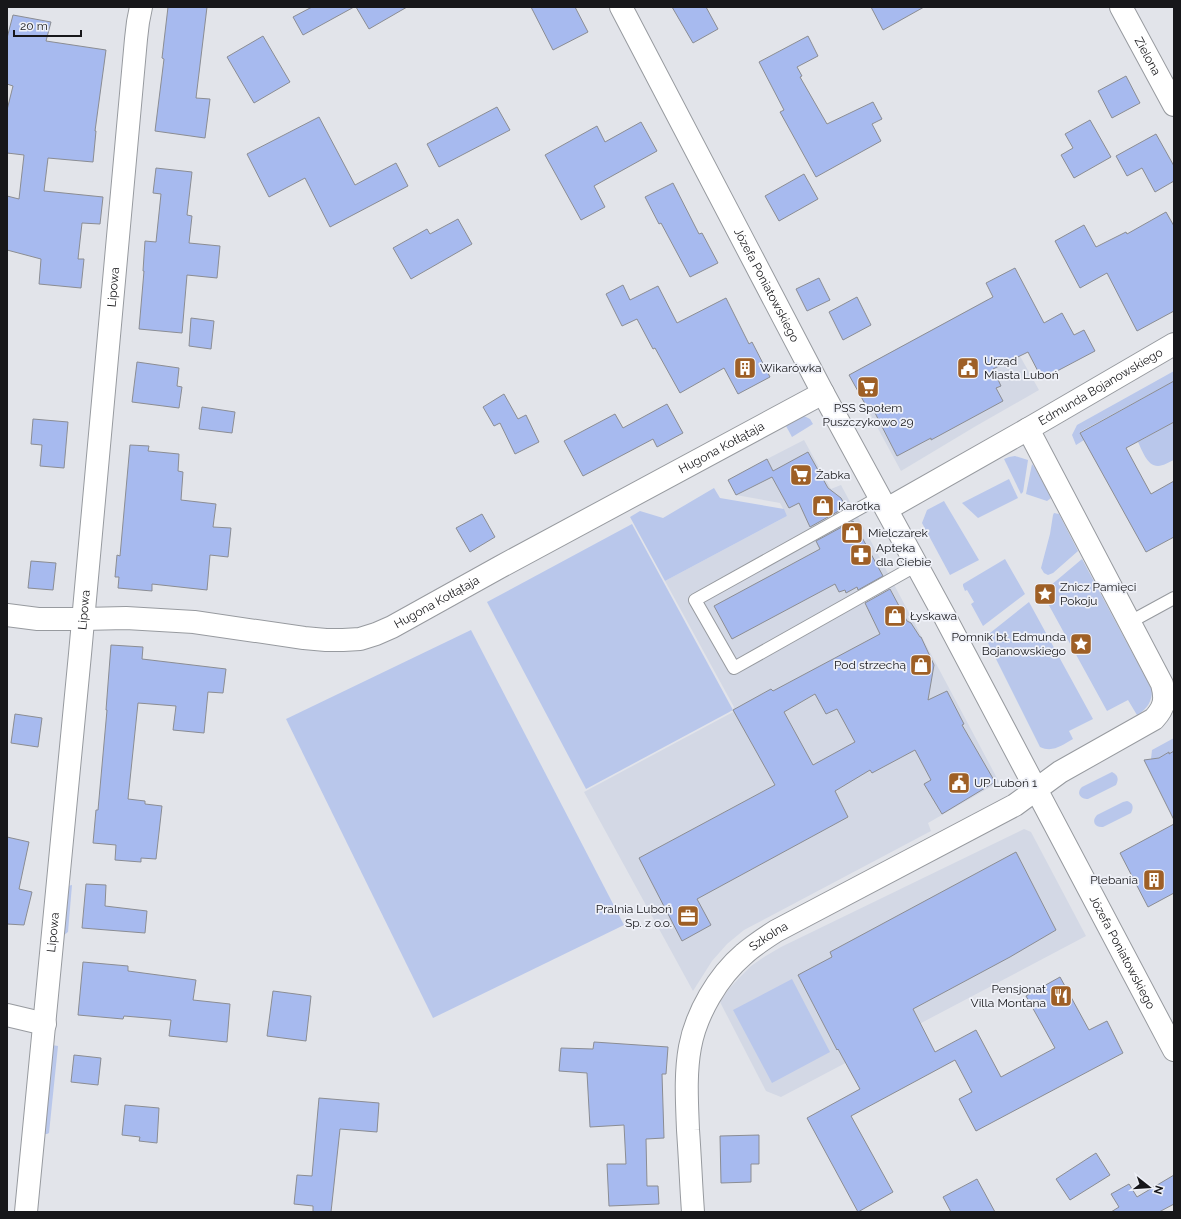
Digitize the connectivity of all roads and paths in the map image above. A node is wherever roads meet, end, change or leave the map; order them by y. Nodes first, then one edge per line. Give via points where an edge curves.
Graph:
1 (141, 7) edge
2 (621, 7) edge
3 (1121, 7) edge
4 (1174, 105) edge
5 (1174, 344) edge
6 (823, 393) junction
7 (1028, 429) junction
8 (884, 503) junction
9 (917, 565) junction
10 (1174, 598) edge
11 (7, 615) edge
12 (83, 619) junction
13 (1130, 622) junction
14 (1036, 790) junction
15 (7, 1015) edge
16 (45, 1024) junction
17 (1174, 1050) edge
18 (26, 1212) edge
19 (693, 1212) edge

1 - 12 street, Lipowa via 135,45
2 - 6 street, Józefa Poniatowskiego
3 - 4 street, Zielona
5 - 7 street, Edmunda Bojanowskiego
6 - 8 street, Józefa Poniatowskiego
6 - 12 street, Hugona Kołłątaja via 392,627 360,639 304,638 194,622 126,618
7 - 8 street, Edmunda Bojanowskiego
7 - 13 street, Szkolna
8 - 9 street, Józefa Poniatowskiego
8 - 9 lane via 695,600 734,668
9 - 14 street, Józefa Poniatowskiego
10 - 13 lane
11 - 12 street, Hugona Kołłątaja
12 - 16 street, Lipowa
13 - 14 street, Szkolna via 1162,684 1164,705 1159,714 1060,772
14 - 17 street, Józefa Poniatowskiego
14 - 19 street, Szkolna via 1015,805 776,931 743,954 729,970 700,1014 690,1048 687,1095
15 - 16 street
16 - 18 street, Lipowa

